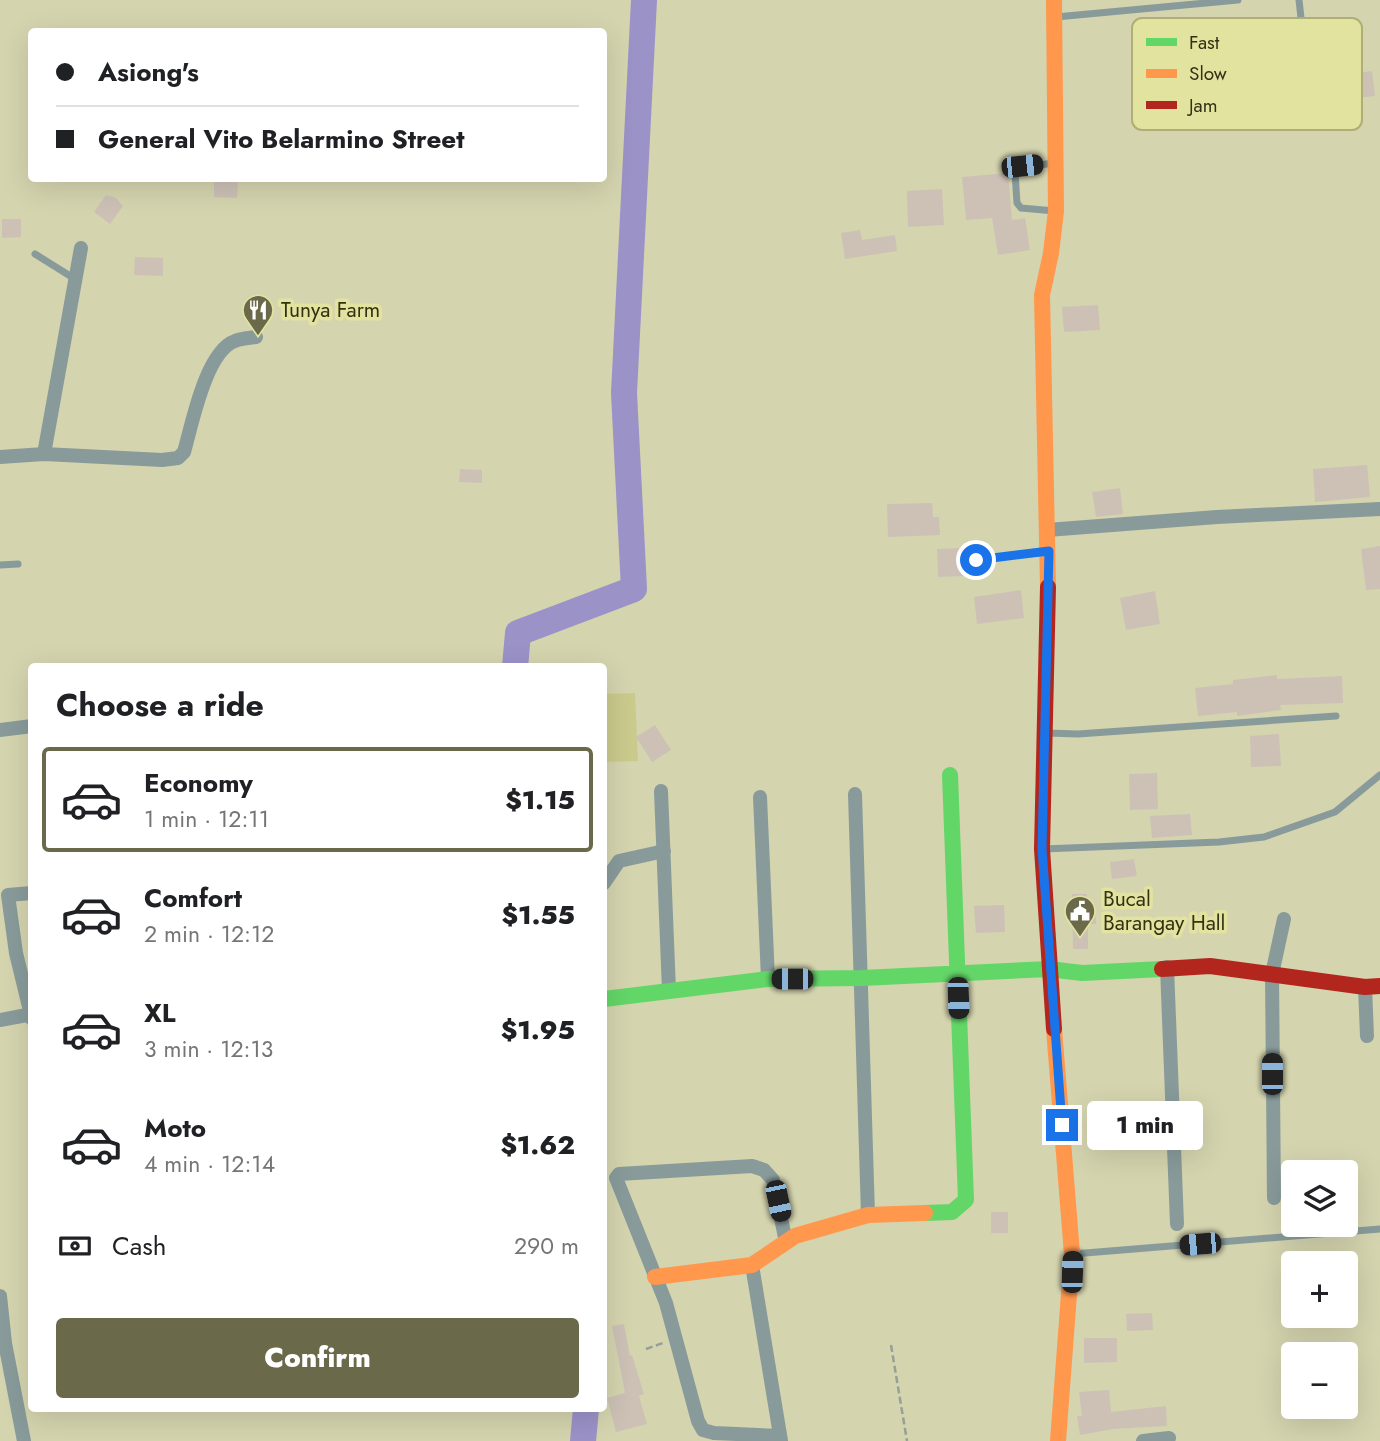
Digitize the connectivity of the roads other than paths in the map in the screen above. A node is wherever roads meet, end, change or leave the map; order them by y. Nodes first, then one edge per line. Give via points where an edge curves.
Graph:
1 (1054, 0) edge
2 (1238, 0) edge
3 (1299, 0) edge
4 (1055, 17) junction
5 (1301, 18) edge
6 (1056, 163) junction
7 (1056, 211) junction
8 (81, 248) dead end
9 (35, 254) dead end
10 (75, 279) junction
11 (256, 337) dead end
12 (44, 454) junction
13 (0, 457) edge
14 (1380, 509) edge
15 (1047, 530) junction
16 (1049, 551) junction
17 (976, 560) dead end
18 (19, 564) dead end
19 (0, 565) edge
20 (1336, 716) dead end
21 (28, 726) edge
22 (0, 730) edge
23 (1044, 733) junction
24 (950, 775) dead end
25 (1380, 775) edge
26 (661, 791) dead end
27 (856, 794) dead end
28 (760, 797) dead end
29 (1042, 849) junction
30 (663, 851) junction
31 (607, 879) edge
32 (28, 893) edge
33 (1284, 919) dead end
34 (28, 952) edge
35 (16, 953) junction
36 (1167, 967) junction
37 (1049, 970) junction
38 (957, 972) junction
39 (1272, 974) junction
40 (862, 978) junction
41 (768, 979) junction
42 (1373, 987) edge
43 (669, 991) junction
44 (607, 999) edge
45 (28, 1003) edge
46 (28, 1016) edge
47 (0, 1020) edge
48 (1367, 1036) dead end
49 (1273, 1198) dead end
50 (867, 1215) junction
51 (1177, 1224) dead end
52 (1380, 1229) edge
53 (786, 1242) junction
54 (1072, 1254) junction
55 (752, 1265) junction
56 (654, 1277) junction
57 (0, 1296) edge
58 (2, 1343) edge
59 (781, 1438) edge
60 (1170, 1438) dead end
61 (24, 1441) edge
62 (1058, 1441) edge
63 (1143, 1441) edge

1 - 4 street
2 - 4 lane
3 - 5 lane
4 - 6 street
6 - 7 street
6 - 7 lane via 1022,166 1015,172 1021,208
7 - 15 street via 1042,295
8 - 10 street
9 - 10 lane
10 - 12 street
11 - 12 street via 233,341 219,352 178,458
12 - 13 street
14 - 15 street
15 - 16 street
16 - 17 lane
16 - 23 street
18 - 19 lane
20 - 23 lane
21 - 22 street
23 - 29 street
24 - 38 street
25 - 29 lane via 1335,812 1264,837
26 - 30 street
27 - 40 street
28 - 41 street
29 - 37 street
30 - 31 street via 619,861
30 - 43 street
32 - 35 street via 8,895
33 - 39 street
34 - 35 street
35 - 45 street
36 - 37 street via 1082,973
36 - 39 street via 1210,966
36 - 51 street
37 - 38 street
37 - 54 street
38 - 40 street
38 - 50 street via 966,1200 952,1212
39 - 42 street
39 - 49 street
40 - 41 street
40 - 50 street
41 - 43 street
42 - 48 street
43 - 44 street
46 - 47 street
50 - 53 street
52 - 54 lane
53 - 55 street
53 - 56 street via 773,1180 764,1170 752,1166 619,1174
54 - 62 street
55 - 56 street
55 - 59 street
56 - 59 street via 703,1430
57 - 58 street
58 - 61 street
60 - 63 street

